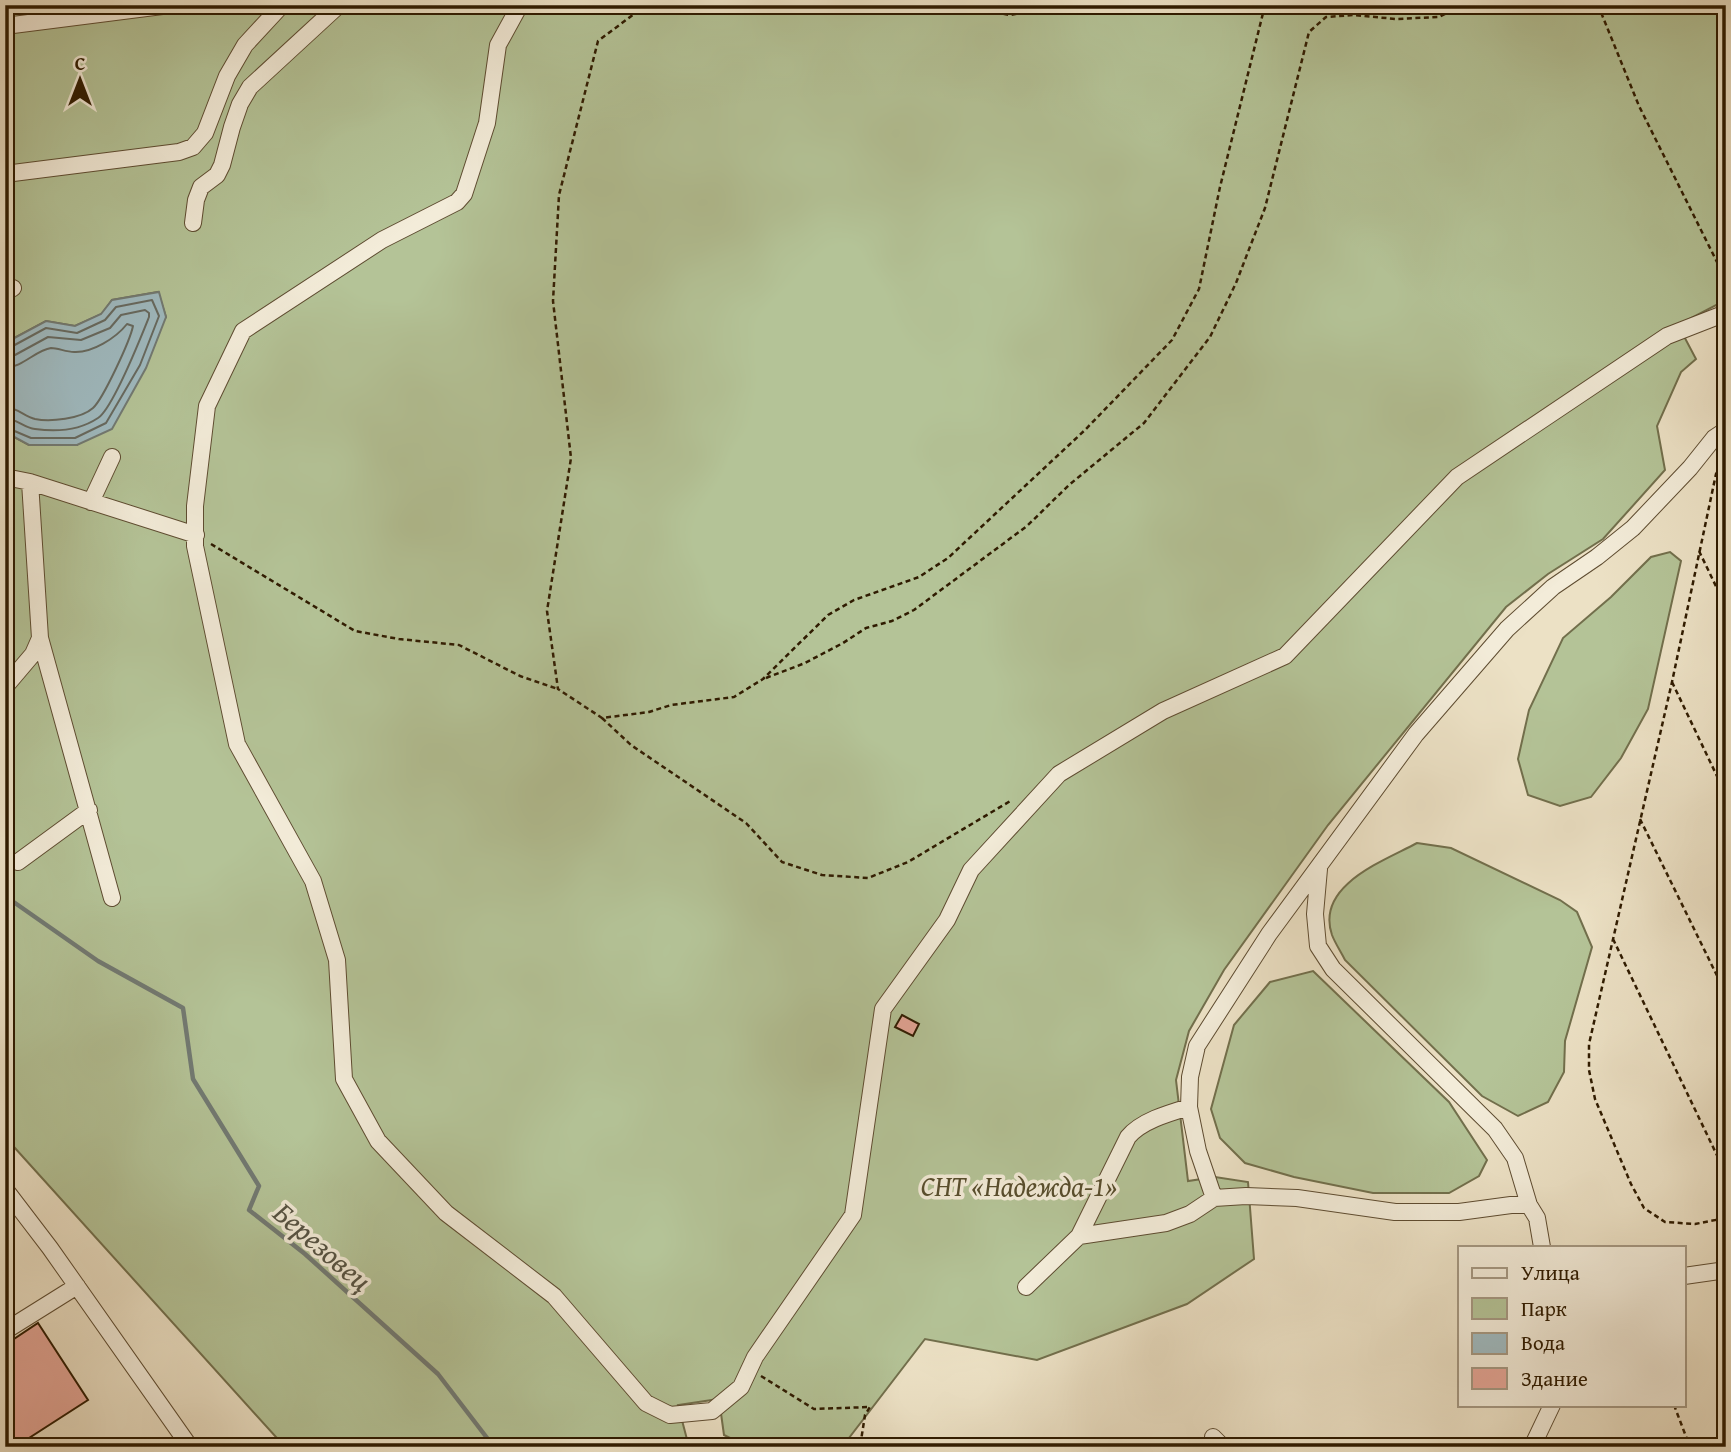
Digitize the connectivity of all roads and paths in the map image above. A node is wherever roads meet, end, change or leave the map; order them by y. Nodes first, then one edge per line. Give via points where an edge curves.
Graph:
1 (170, 5) edge
2 (282, 5) edge
3 (339, 5) edge
4 (520, 5) edge
5 (646, 5) edge
6 (953, 5) edge
7 (1063, 5) edge
8 (1265, 5) edge
9 (1462, 5) edge
10 (1598, 5) edge
11 (5, 26) edge
12 (5, 174) edge
13 (193, 223) dead end
14 (1726, 280) edge
15 (1726, 313) edge
16 (1726, 430) edge
17 (112, 457) dead end
18 (1726, 458) edge
19 (5, 477) edge
20 (30, 482) junction
21 (91, 502) junction
22 (197, 535) junction
23 (1699, 551) junction
24 (1726, 607) edge
25 (40, 638) junction
26 (762, 679) junction
27 (1672, 682) junction
28 (5, 687) edge
29 (558, 689) junction
30 (602, 718) junction
31 (1726, 795) edge
32 (1013, 800) dead end
33 (89, 810) junction
34 (1640, 819) junction
35 (18, 862) dead end
36 (1319, 867) junction
37 (112, 898) dead end
38 (1613, 939) junction
39 (1726, 994) edge
40 (1189, 1107) junction
41 (1726, 1174) edge
42 (5, 1189) edge
43 (1214, 1198) junction
44 (1529, 1205) junction
45 (1726, 1218) edge
46 (1079, 1236) junction
47 (1542, 1246) edge
48 (1726, 1270) edge
49 (1686, 1276) edge
50 (77, 1286) junction
51 (1026, 1287) dead end
52 (5, 1331) edge
53 (749, 1369) junction
54 (1552, 1406) edge
55 (1674, 1406) edge
56 (190, 1447) edge
57 (860, 1447) edge
58 (1532, 1447) edge
59 (1690, 1447) edge

1 - 11 street
2 - 12 street via 245,45 227,76 205,133 193,147
3 - 13 street via 250,87 240,104 222,165 201,187
4 - 22 street via 498,45 487,123 464,194 457,202 382,240 243,331 207,406 195,506
5 - 29 path via 598,41 559,195 553,301 571,458 547,611
6 - 7 path via 1010,15
8 - 26 path via 1199,289 1172,340 1085,430 948,558 919,577 828,615
9 - 26 path via 1439,17 1326,17 1309,33 1265,208 1236,283 1210,337 1144,424 1027,526 914,610
10 - 14 path via 1639,106
15 - 53 street via 1667,336 1457,477 1285,656 1163,711 1059,774 971,870 947,920 883,1009 853,1215
16 - 36 street via 1633,528 1553,587 1507,629 1416,734
17 - 21 street
18 - 23 path via 1716,474
19 - 20 street
20 - 21 street
20 - 25 street
21 - 22 street
22 - 29 path via 355,631 459,645 520,676
22 - 53 street via 195,546 237,744 313,881 337,960 344,1079 377,1141 446,1213 554,1296 646,1403 670,1415 712,1411 741,1387
23 - 24 path
23 - 27 path
25 - 28 street via 33,654
25 - 33 street
26 - 30 path via 734,697
27 - 31 path
27 - 34 path
29 - 30 path
30 - 32 path via 631,745 746,823 782,862 822,875 868,878 908,862
33 - 35 street
33 - 37 street
34 - 38 path
34 - 39 path
36 - 40 street via 1269,934 1197,1046
36 - 44 street via 1315,888 1318,946 1333,969 1495,1129 1515,1158
38 - 41 path
38 - 45 path via 1589,1044 1595,1099 1644,1208 1665,1222 1695,1224
40 - 43 street
40 - 46 street via 1134,1130
42 - 50 street
43 - 44 street via 1297,1198 1395,1212
43 - 46 street via 1166,1223
44 - 47 street
46 - 51 street
48 - 49 street
50 - 52 street
50 - 56 street
53 - 57 path via 814,1409 870,1407
54 - 58 street
55 - 59 path

